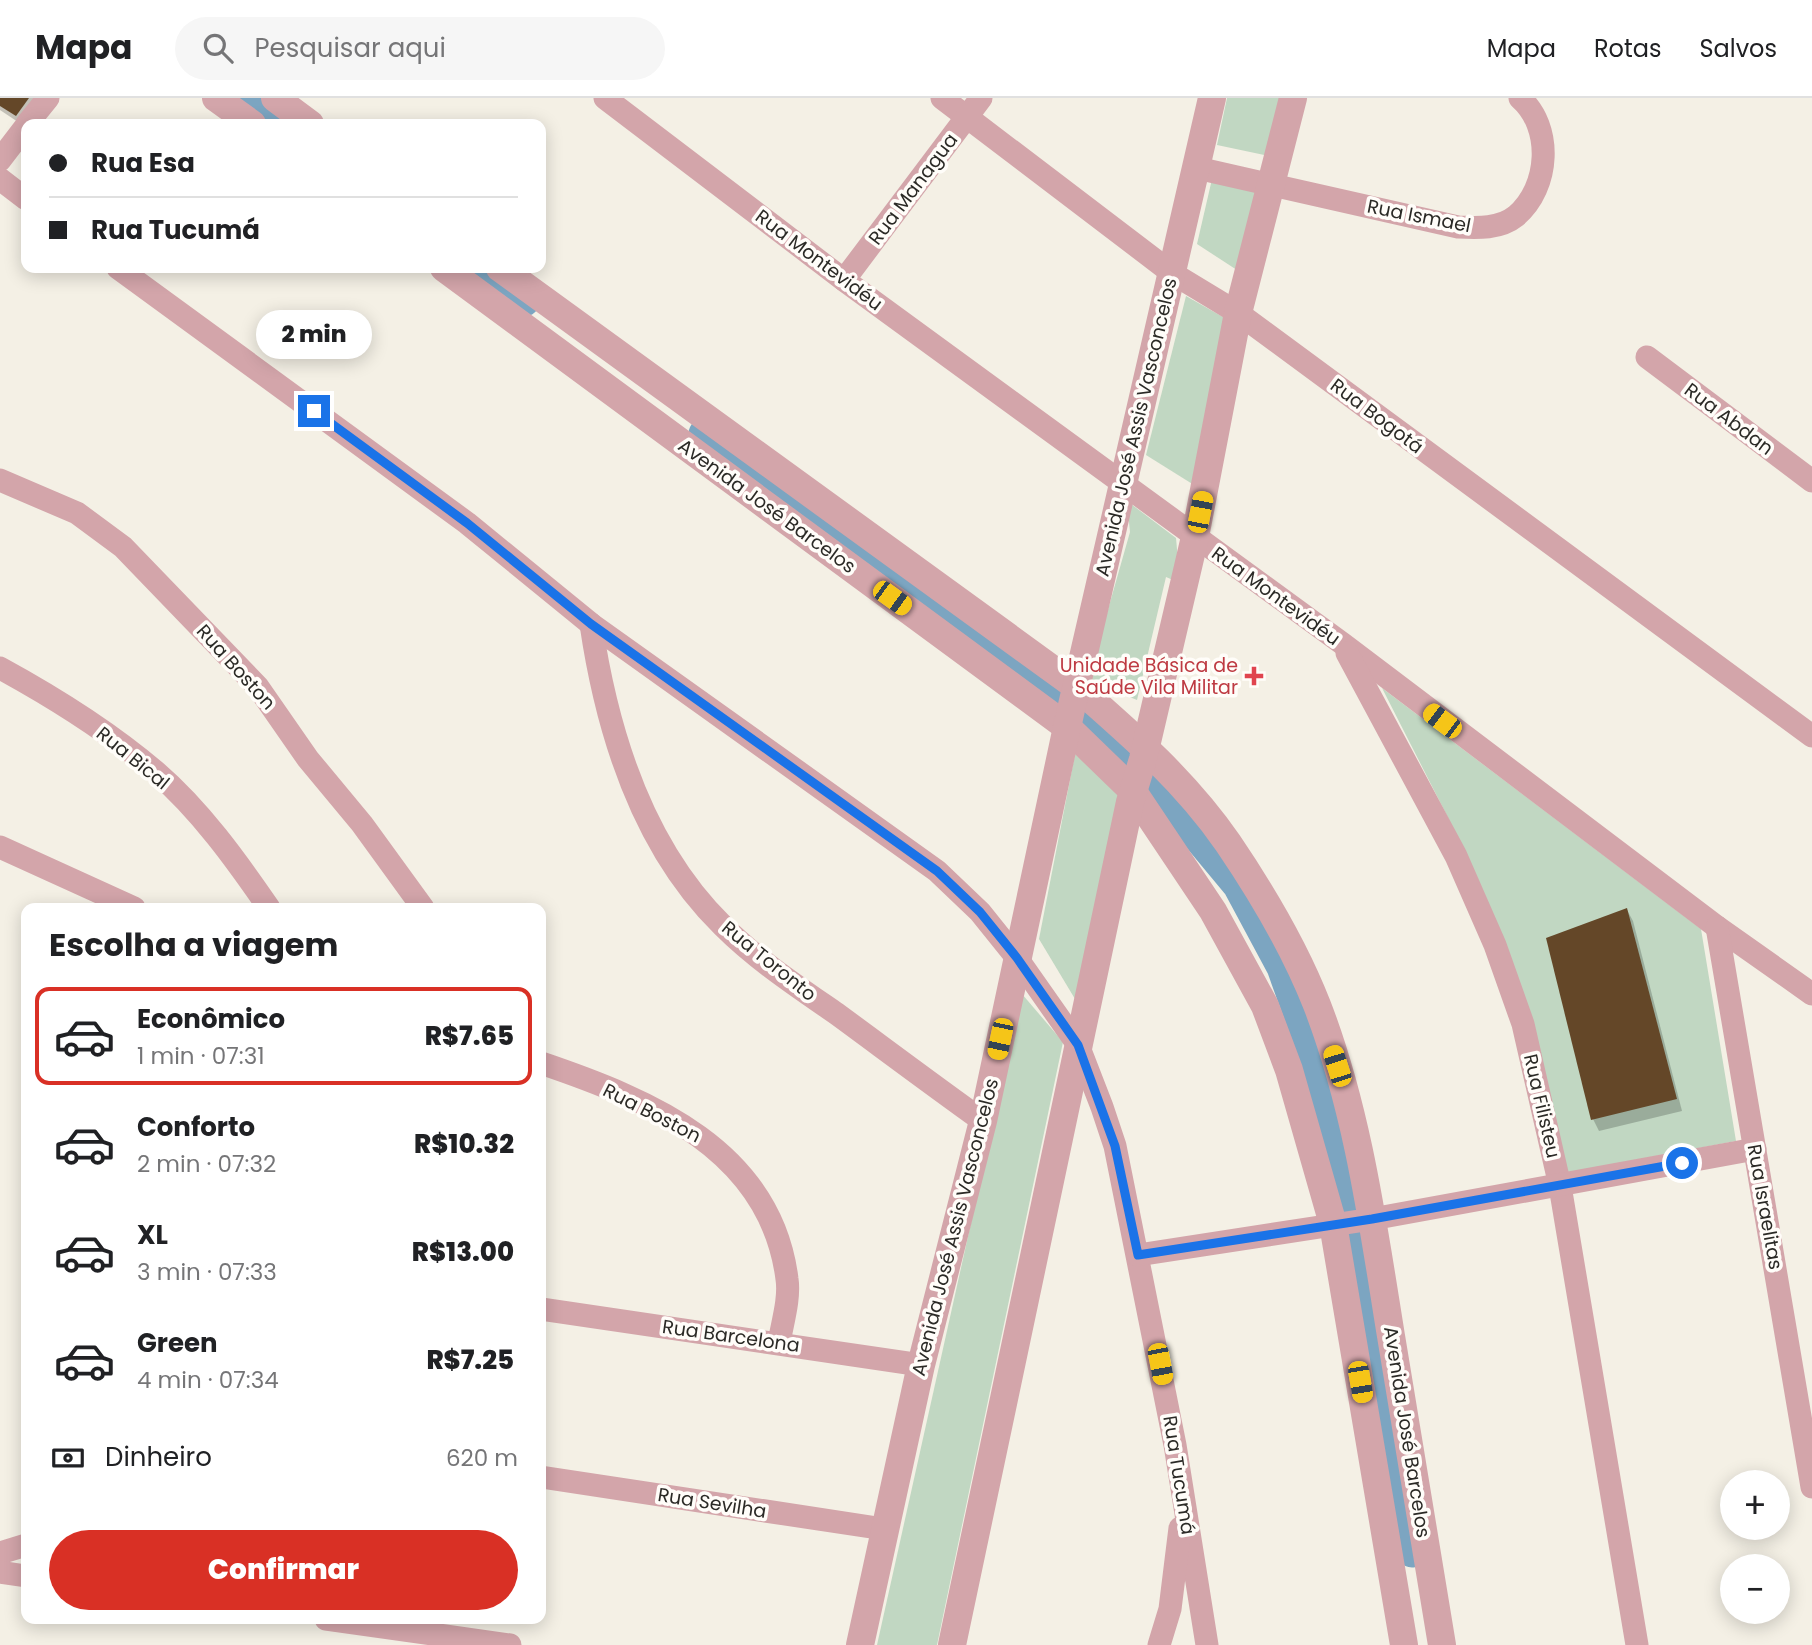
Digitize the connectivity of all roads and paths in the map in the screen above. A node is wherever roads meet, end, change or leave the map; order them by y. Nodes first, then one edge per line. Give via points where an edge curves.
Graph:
1 (48, 98) edge
2 (216, 98) edge
3 (275, 98) edge
4 (606, 98) edge
5 (942, 98) edge
6 (1213, 98) edge
7 (1293, 98) edge
8 (1520, 98) edge
9 (974, 107) edge
10 (32, 119) edge
11 (245, 119) edge
12 (303, 119) edge
13 (21, 133) edge
14 (0, 160) edge
15 (1197, 168) junction
16 (0, 179) edge
17 (1273, 184) junction
18 (21, 196) edge
19 (125, 273) edge
20 (451, 273) edge
21 (506, 273) edge
22 (1171, 273) junction
23 (844, 281) junction
24 (1238, 313) junction
25 (1647, 357) dead end
26 (0, 480) edge
27 (1812, 481) edge
28 (1123, 485) junction
29 (1195, 537) junction
30 (591, 624) junction
31 (1343, 644) junction
32 (0, 668) edge
33 (1072, 708) junction
34 (1812, 736) edge
35 (1139, 768) junction
36 (0, 847) edge
37 (123, 903) edge
38 (265, 903) edge
39 (419, 903) edge
40 (1717, 927) junction
41 (1017, 958) junction
42 (1812, 994) edge
43 (1078, 1045) junction
44 (546, 1065) edge
45 (984, 1121) junction
46 (1755, 1149) junction
47 (1560, 1186) junction
48 (1352, 1222) junction
49 (1138, 1255) junction
50 (546, 1310) edge
51 (779, 1343) junction
52 (921, 1365) junction
53 (546, 1478) edge
54 (1812, 1487) edge
55 (1184, 1499) junction
56 (884, 1530) junction
57 (21, 1547) edge
58 (1, 1556) edge
59 (21, 1572) edge
60 (1170, 1609) junction
61 (1202, 1615) junction
62 (361, 1624) edge
63 (510, 1645) edge
64 (860, 1645) edge
65 (952, 1645) edge
66 (1159, 1645) edge
67 (1207, 1645) edge
68 (1404, 1645) edge
69 (1442, 1645) edge
70 (1637, 1645) edge

1 - 10 street
2 - 11 street
3 - 12 street
4 - 23 street, Rua Montevidéu
5 - 9 street, Rua Bogotá
6 - 15 street, Avenida José Assis Vasconcelos
7 - 17 street
8 - 17 street, Rua Ismael via 1533,109 1542,136 1543,164 1532,198 1515,217 1489,228 1458,227
9 - 22 street, Rua Bogotá
9 - 23 street, Rua Managua
13 - 14 street
15 - 17 street
15 - 22 street, Avenida José Assis Vasconcelos
16 - 18 street
17 - 24 street
19 - 30 street, Rua Tucumá via 467,523
20 - 33 street, Avenida José Barcelos
21 - 33 street, Avenida José Barcelos
22 - 24 street, Rua Bogotá
22 - 28 street, Avenida José Assis Vasconcelos
23 - 28 street, Rua Montevidéu
24 - 29 street
24 - 34 street, Rua Bogotá
25 - 27 street, Rua Abdan
26 - 39 street, Rua Boston via 77,513 123,547 258,687
28 - 29 street, Rua Montevidéu
28 - 33 street, Avenida José Assis Vasconcelos
29 - 31 street, Rua Montevidéu
29 - 35 street
30 - 41 street, Rua Tucumá via 937,871 980,912
30 - 45 street, Rua Toronto via 611,724 635,793 657,839 695,894 769,966
31 - 40 street, Rua Montevidéu
31 - 47 street, Rua Filisteu via 1457,856 1495,945 1522,1024
32 - 38 street, Rua Bical via 66,705 156,773 205,823
33 - 35 street, Avenida José Barcelos
33 - 35 street, Avenida José Barcelos
33 - 41 street, Avenida José Assis Vasconcelos
35 - 43 street
35 - 48 street, Avenida José Barcelos via 1265,1006
35 - 48 street, Avenida José Barcelos via 1196,800 1228,842 1289,946 1317,1005 1353,1123
36 - 37 street
40 - 42 street, Rua Montevidéu
40 - 46 street, Rua Israelitas
41 - 43 street, Rua Tucumá
41 - 45 street, Avenida José Assis Vasconcelos
43 - 49 street, Rua Tucumá via 1115,1146
43 - 65 street
44 - 51 street, Rua Boston via 657,1111 711,1143 739,1170 765,1209 781,1247 788,1283
45 - 52 street, Avenida José Assis Vasconcelos
46 - 47 street
46 - 54 street, Rua Israelitas
47 - 48 street
47 - 70 street, Rua Filisteu
48 - 49 street
48 - 68 street, Avenida José Barcelos
48 - 69 street, Avenida José Barcelos
49 - 55 street, Rua Tucumá
50 - 51 street, Rua Barcelona
51 - 52 street, Rua Barcelona
52 - 56 street, Avenida José Assis Vasconcelos
53 - 56 street, Rua Sevilha
55 - 60 street
55 - 61 street, Rua Tucumá
56 - 64 street, Avenida José Assis Vasconcelos
57 - 58 street
58 - 59 street
60 - 61 street
60 - 66 street
61 - 67 street, Rua Tucumá
62 - 63 street

